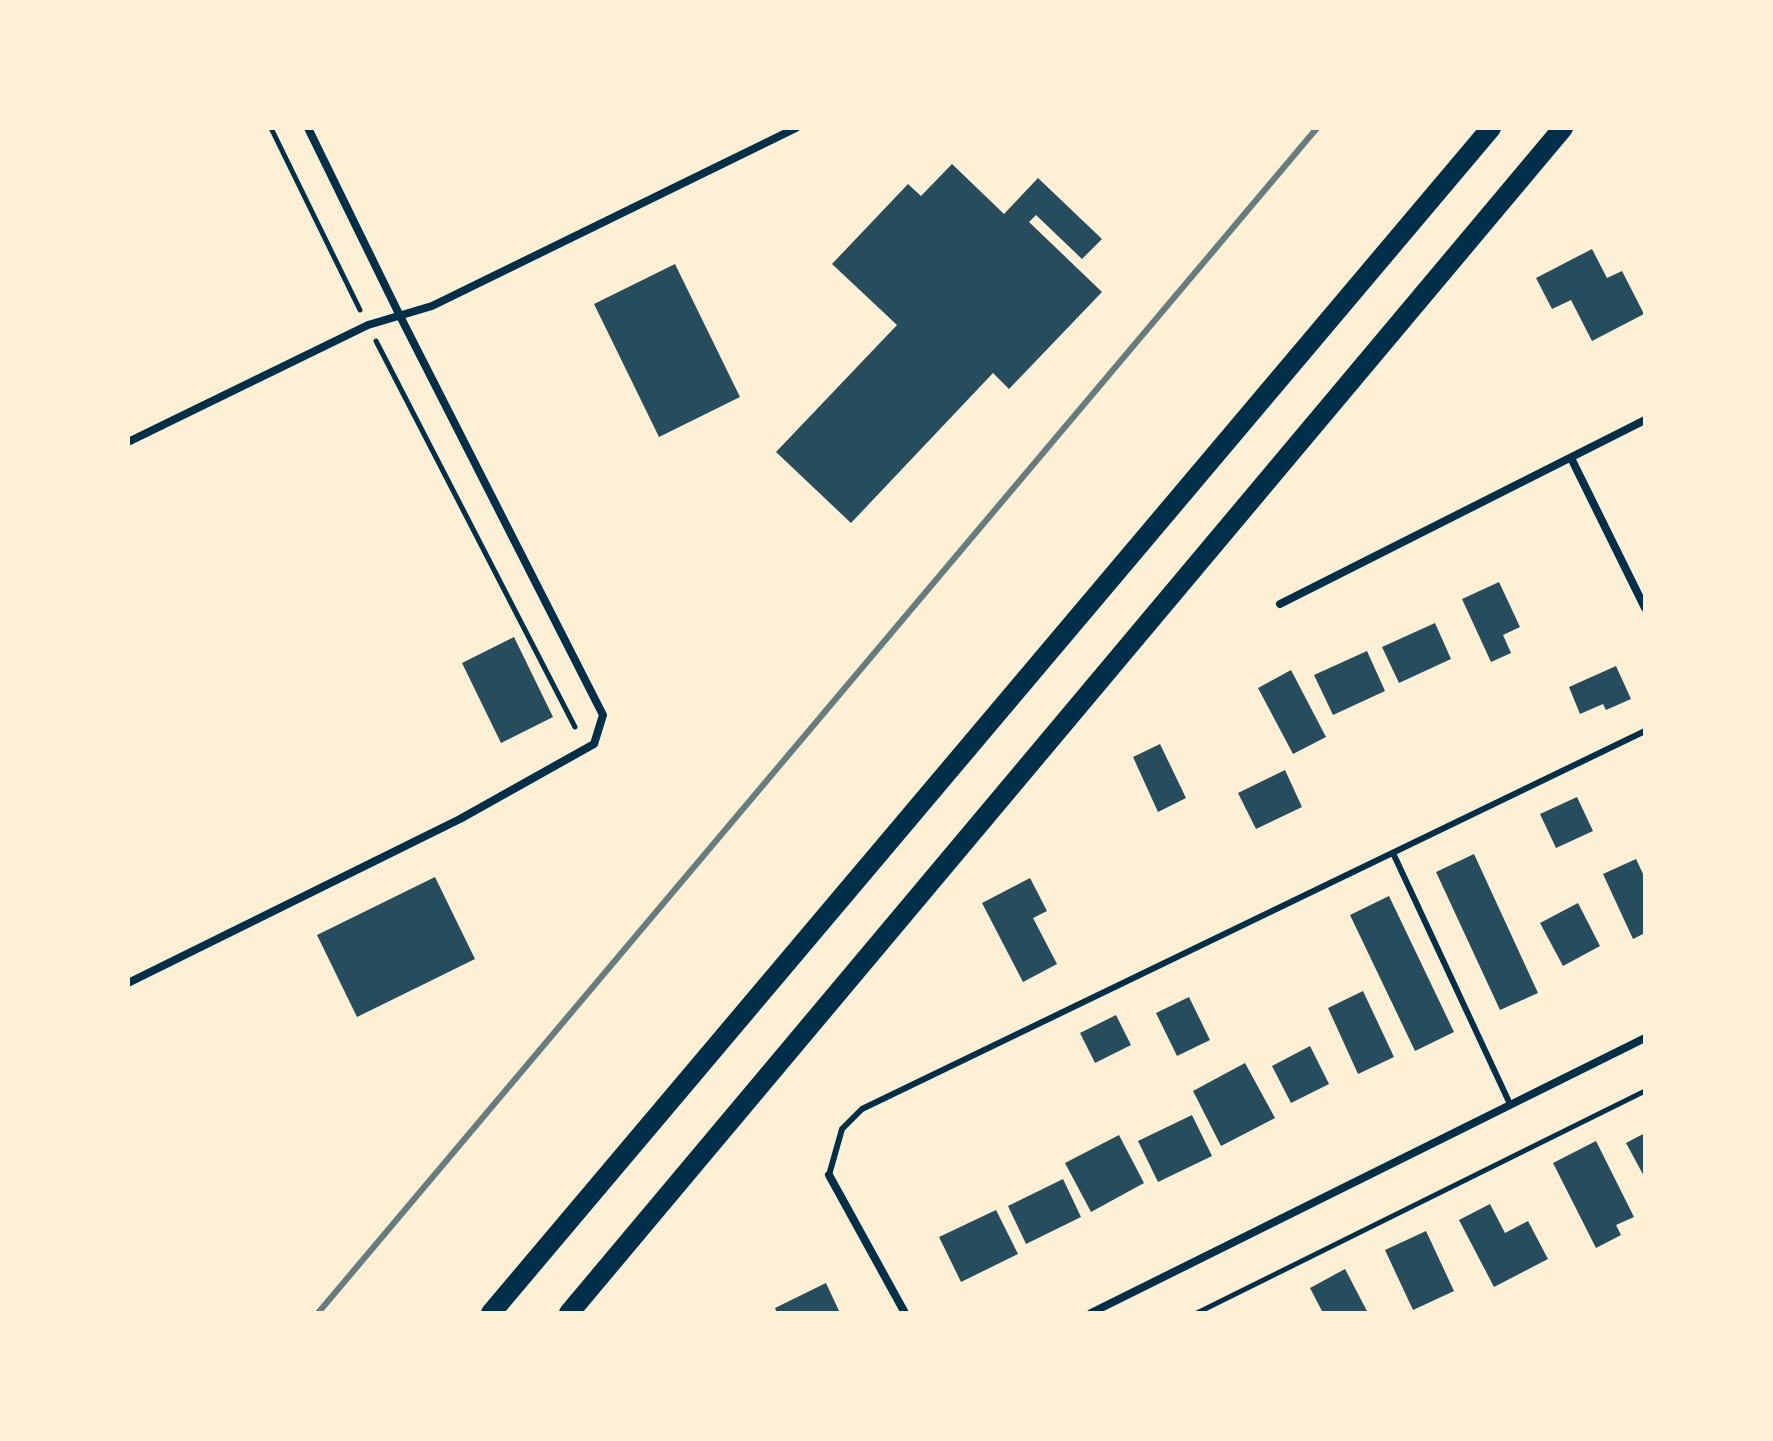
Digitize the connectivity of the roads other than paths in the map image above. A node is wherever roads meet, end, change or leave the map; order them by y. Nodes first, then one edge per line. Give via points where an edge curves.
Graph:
1 (308, 128) edge
2 (796, 128) edge
3 (1491, 128) edge
4 (1563, 128) edge
5 (400, 316) junction
6 (1645, 420) edge
7 (128, 442) edge
8 (1571, 458) junction
9 (1280, 604) dead end
10 (1645, 608) edge
11 (1645, 731) edge
12 (1393, 853) junction
13 (128, 983) edge
14 (1645, 1038) edge
15 (1510, 1104) junction
16 (829, 1175) joint
17 (491, 1313) edge
18 (569, 1313) edge
19 (905, 1313) edge
20 (1091, 1313) edge

1 - 5 street
2 - 5 street via 432,306
3 - 17 main road
4 - 18 main road
5 - 7 street via 368,325
5 - 13 street via 603,715 594,744 460,819
6 - 8 street
8 - 9 street
8 - 10 street
11 - 12 lane
12 - 15 lane
12 - 16 lane via 862,1109 842,1129
14 - 15 street
15 - 20 street
16 - 19 street

